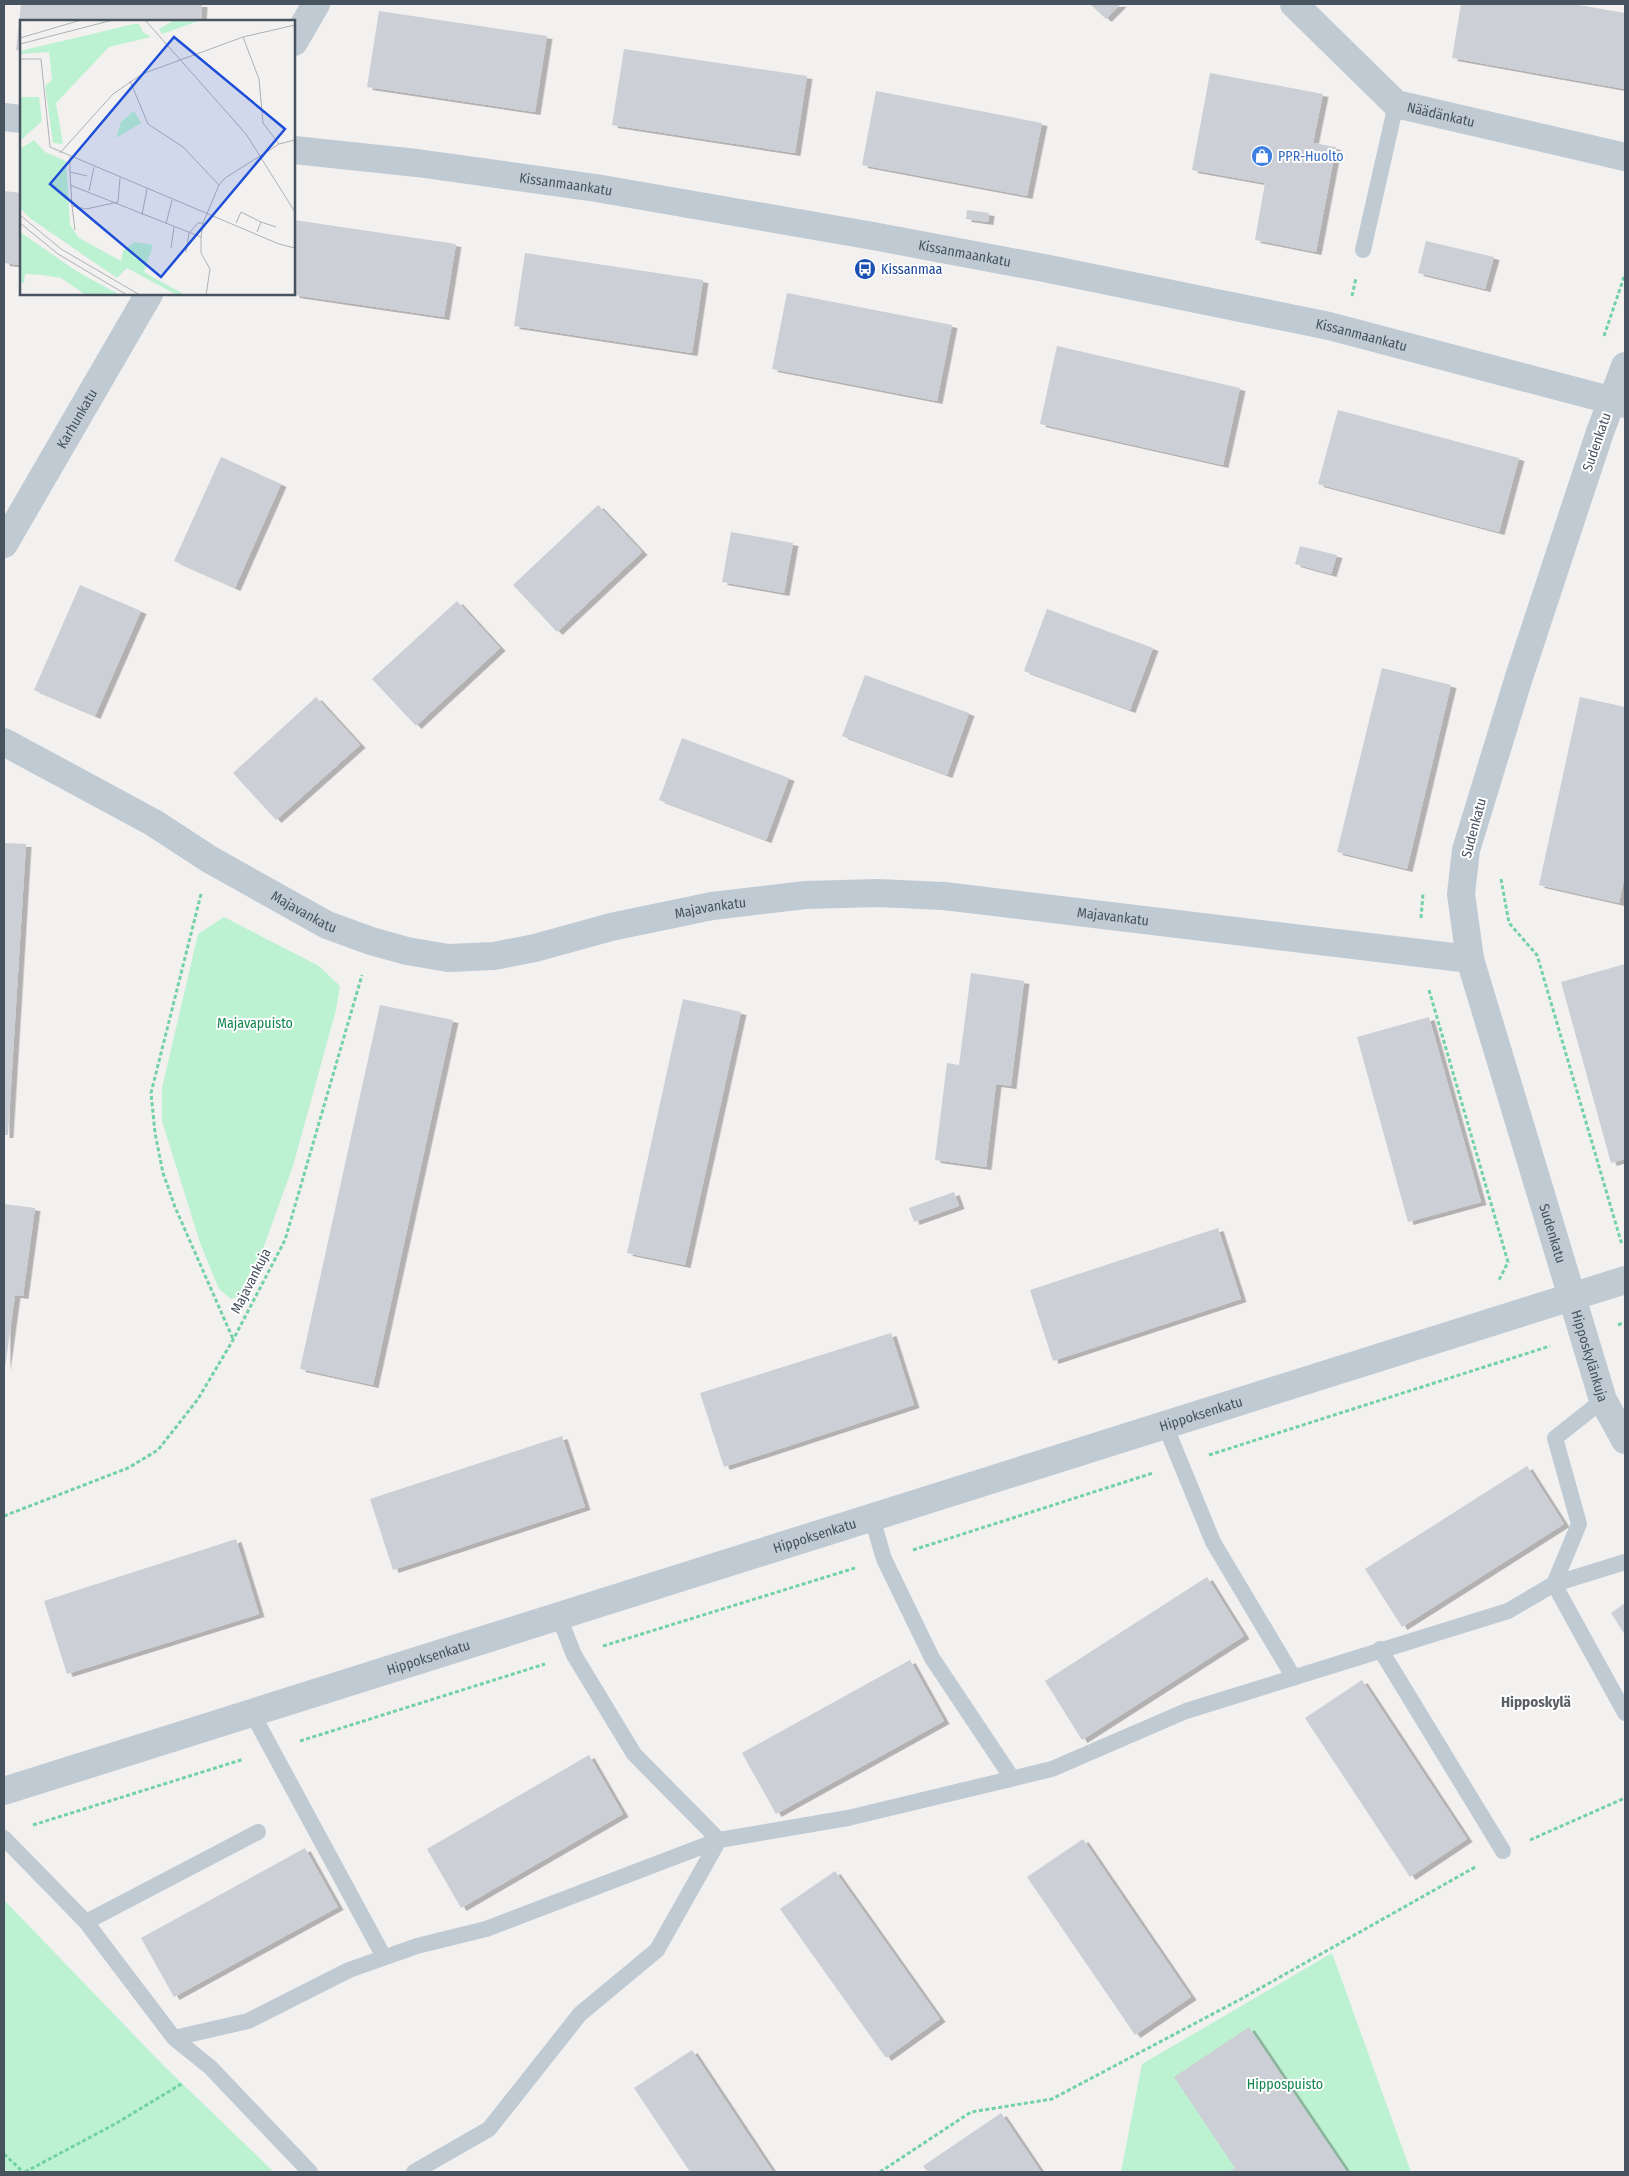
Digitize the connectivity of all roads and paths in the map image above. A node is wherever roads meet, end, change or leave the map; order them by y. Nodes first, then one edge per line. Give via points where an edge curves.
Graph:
1 (316, 4) edge
2 (1294, 4) edge
3 (295, 40) edge
4 (1396, 104) junction
5 (4, 117) edge
6 (20, 119) edge
7 (295, 150) edge
8 (1625, 157) edge
9 (1363, 250) dead end
10 (1625, 274) edge
11 (148, 295) edge
12 (1602, 344) dead end
13 (1625, 366) edge
14 (1618, 402) edge
15 (4, 544) edge
16 (4, 742) edge
17 (209, 859) junction
18 (1500, 874) dead end
19 (371, 941) junction
20 (1470, 959) junction
21 (1624, 1250) dead end
22 (1625, 1280) edge
23 (1572, 1297) junction
24 (1625, 1322) edge
25 (1583, 1335) junction
26 (233, 1340) junction
27 (1603, 1400) junction
28 (1165, 1425) junction
29 (1625, 1440) edge
30 (1180, 1465) junction
31 (4, 1516) edge
32 (872, 1518) junction
33 (884, 1559) junction
34 (1625, 1562) edge
35 (1554, 1584) junction
36 (559, 1616) junction
37 (1380, 1649) junction
38 (574, 1655) junction
39 (1294, 1678) junction
40 (252, 1713) junction
41 (1625, 1713) edge
42 (271, 1750) junction
43 (1012, 1778) junction
44 (4, 1791) edge
45 (1625, 1798) edge
46 (31, 1826) dead end
47 (258, 1832) dead end
48 (4, 1838) edge
49 (719, 1840) junction
50 (1503, 1851) junction
51 (86, 1922) junction
52 (384, 1958) junction
53 (174, 2038) junction
54 (210, 2067) junction
55 (4, 2154) edge
56 (24, 2172) edge
57 (310, 2172) edge
58 (414, 2172) edge
59 (880, 2172) edge

1 - 3 street
2 - 4 street, Näädänkatu
4 - 8 street, Näädänkatu
4 - 9 lane
5 - 6 street
7 - 14 street, Kissanmaankatu via 596,188 1044,268 1329,326
10 - 12 path
11 - 15 street, Karhunkatu
13 - 14 street, Sudenkatu
14 - 20 street, Sudenkatu via 1522,668 1466,850 1461,894
16 - 17 street, Majavankatu via 154,823
17 - 19 street, Majavankatu via 327,925
17 - 26 path via 151,1093 163,1173
18 - 21 path via 1509,923 1537,955
19 - 20 street, Majavankatu via 448,958 494,956 712,906 805,895 903,893
19 - 26 path, Majavankuja via 285,1240
20 - 23 street, Sudenkatu
22 - 23 street, Hippoksenkatu
23 - 25 street, Hipposkylänkuja
23 - 28 street, Hippoksenkatu
24 - 25 path
25 - 27 street, Hipposkylänkuja
25 - 30 path
26 - 31 path, Majavankuja via 198,1399 158,1450 128,1468
27 - 29 street, Hipposkylänkuja
27 - 35 lane via 1555,1438 1579,1524
28 - 30 lane
28 - 32 street, Hippoksenkatu
30 - 33 path
30 - 39 lane via 1213,1542
32 - 33 lane
32 - 36 street, Hippoksenkatu
33 - 38 path
33 - 43 lane via 932,1658
34 - 35 lane
35 - 37 lane via 1508,1611
35 - 41 lane
36 - 38 lane
36 - 40 street, Hippoksenkatu
37 - 39 lane
37 - 50 lane
38 - 42 path
38 - 49 lane via 634,1754
39 - 43 lane via 1186,1711 1052,1769
40 - 42 lane
40 - 44 street, Hippoksenkatu
42 - 46 path
42 - 52 lane
43 - 49 lane via 848,1818
45 - 50 path
47 - 51 lane
48 - 51 lane
49 - 52 lane via 486,1929 417,1946
49 - 58 lane via 657,1950 580,2014 489,2129
50 - 59 path via 1241,1999 1052,2099 971,2112
51 - 53 lane
52 - 53 lane via 349,1970 248,2021
53 - 54 lane
54 - 56 path via 116,2124
54 - 57 lane
55 - 56 path

